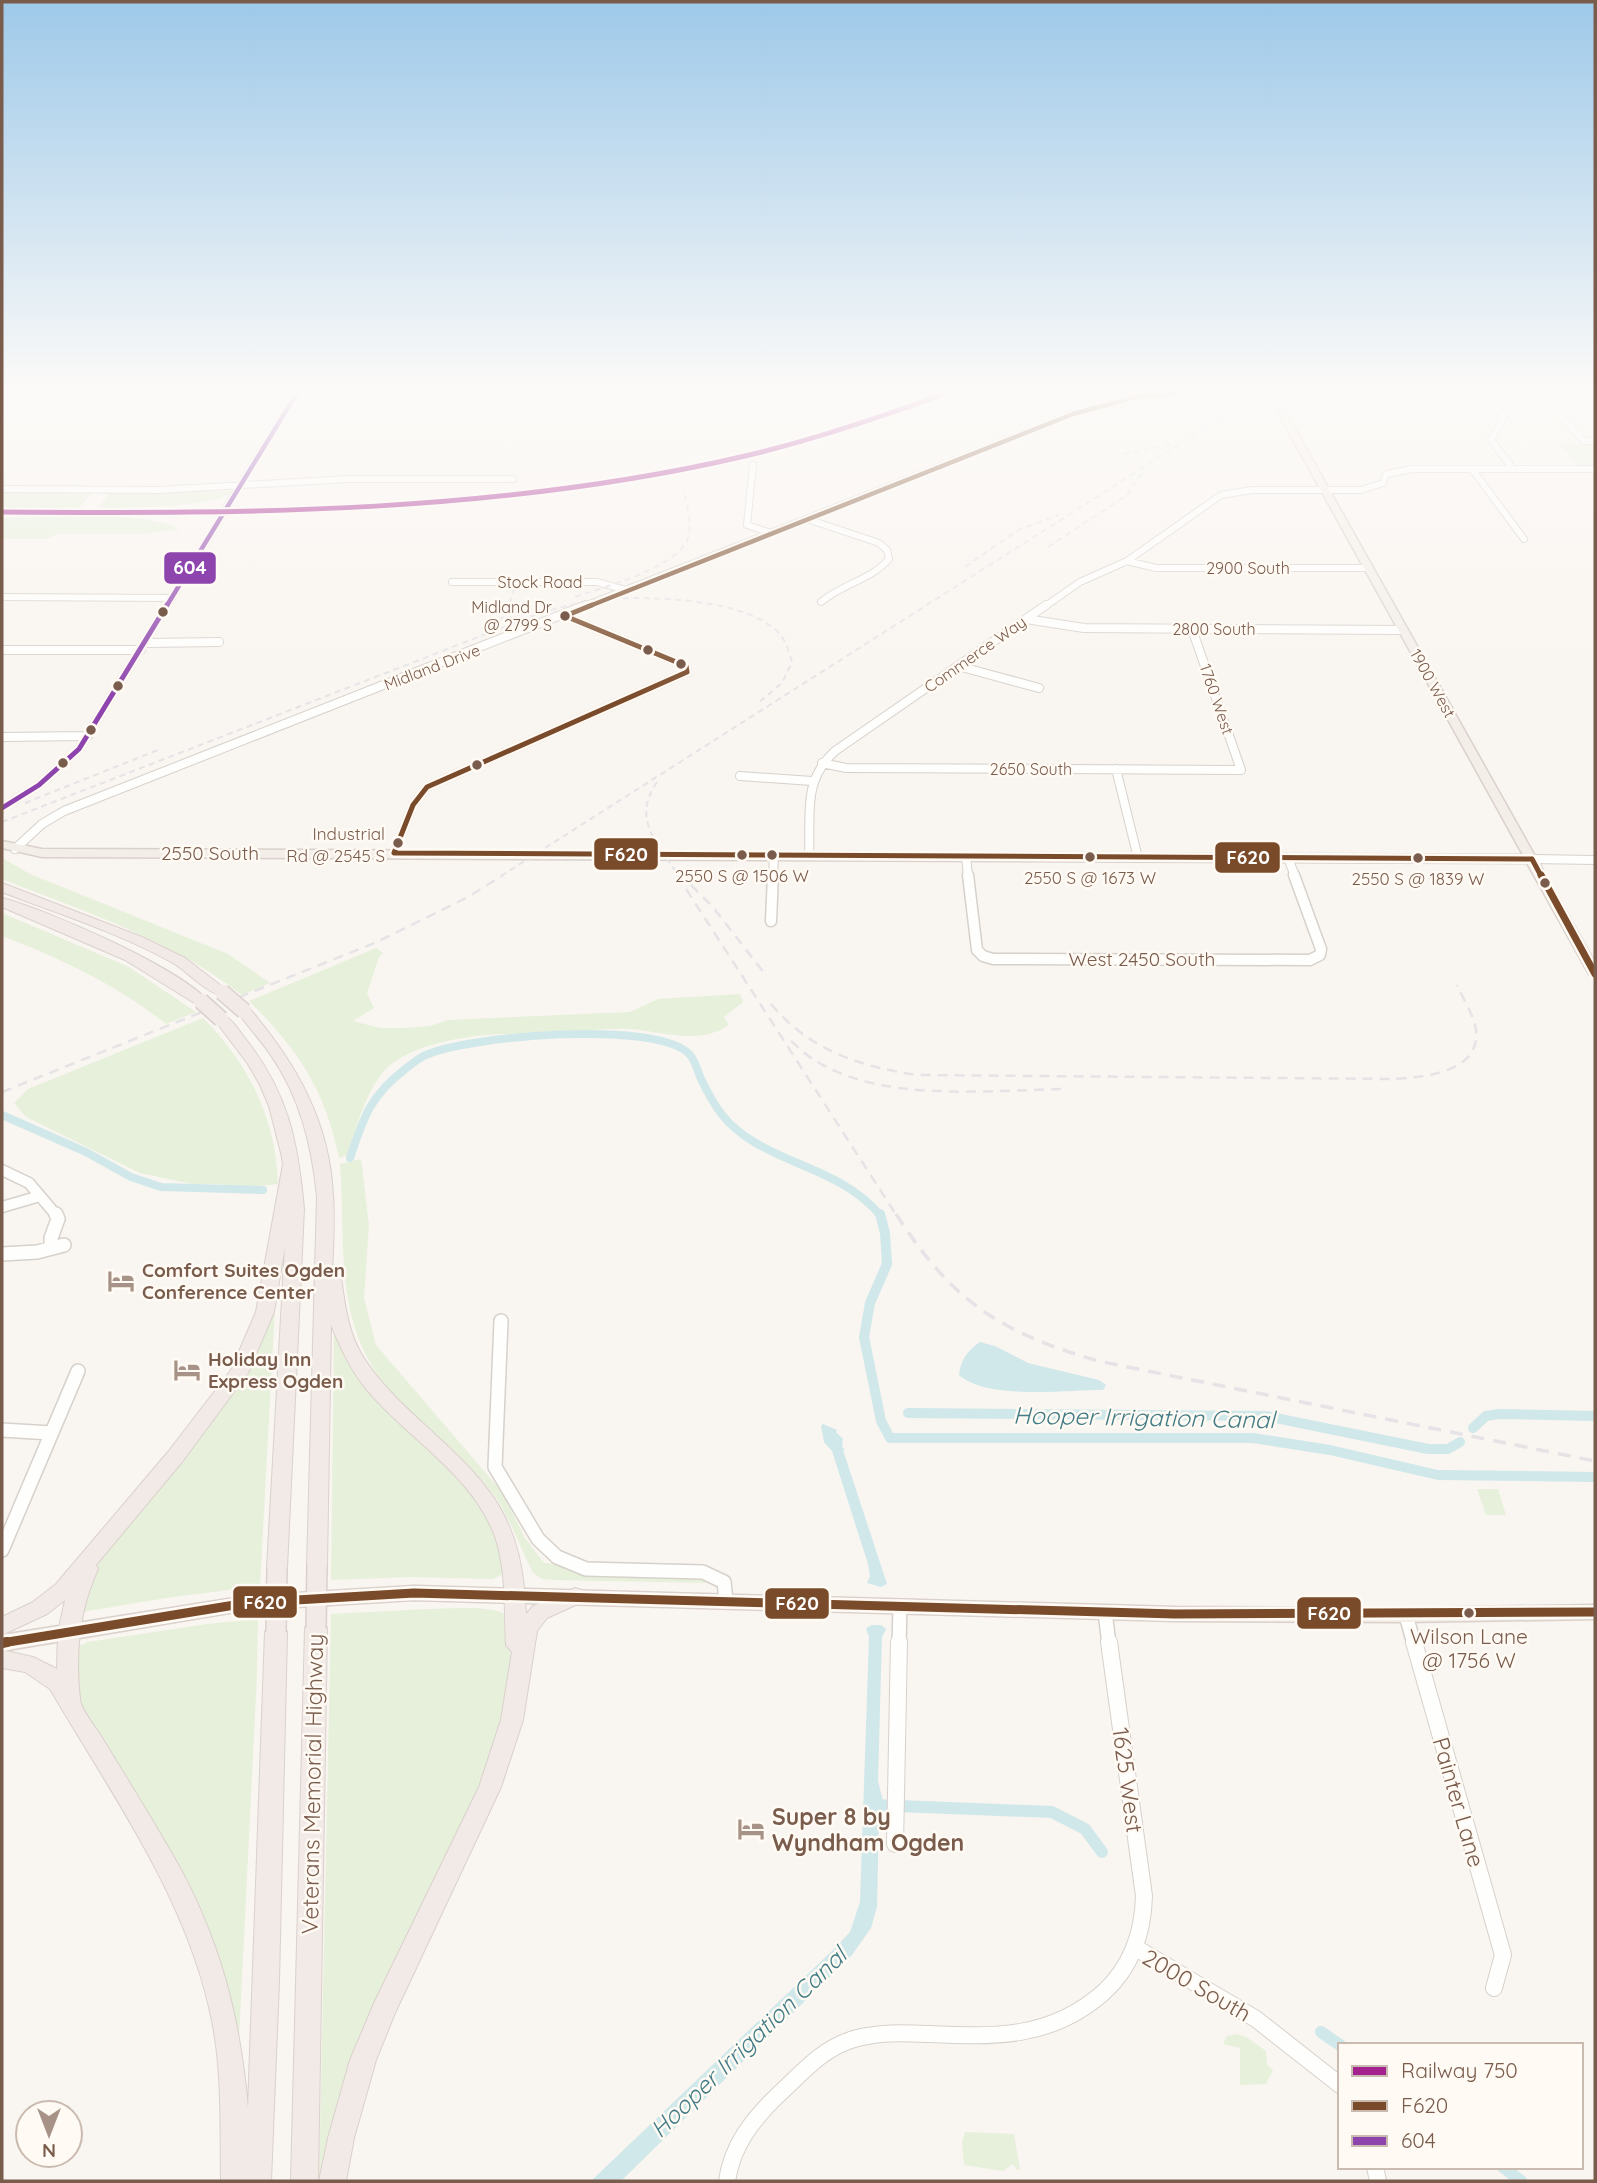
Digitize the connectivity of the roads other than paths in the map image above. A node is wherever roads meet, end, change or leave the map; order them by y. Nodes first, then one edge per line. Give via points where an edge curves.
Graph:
1 (234, 495) edge
2 (750, 495) edge
3 (868, 495) edge
4 (1222, 495) edge
5 (1328, 495) edge
6 (1491, 495) edge
7 (807, 519) junction
8 (771, 533) junction
9 (1524, 539) dead end
10 (1127, 561) junction
11 (1369, 568) junction
12 (452, 582) dead end
13 (626, 590) junction
14 (2, 597) edge
15 (172, 598) junction
16 (821, 602) dead end
17 (565, 616) junction
18 (1026, 619) junction
19 (1192, 629) junction
20 (1403, 629) junction
21 (219, 642) dead end
22 (143, 646) junction
23 (2, 649) edge
24 (958, 666) junction
25 (1039, 688) dead end
26 (88, 736) junction
27 (2, 737) edge
28 (822, 764) junction
29 (1116, 769) junction
30 (1241, 770) joint
31 (740, 776) dead end
32 (812, 781) junction
33 (2, 808) edge
34 (2, 845) edge
35 (15, 849) junction
36 (394, 853) junction
37 (774, 856) junction
38 (809, 856) junction
39 (966, 857) junction
40 (1138, 858) junction
41 (1287, 858) junction
42 (1532, 859) junction
43 (1595, 860) edge
44 (2, 887) edge
45 (2, 902) edge
46 (771, 921) dead end
47 (1595, 974) edge
48 (292, 1159) junction
49 (2, 1170) edge
50 (40, 1196) junction
51 (2, 1207) edge
52 (324, 1214) junction
53 (64, 1245) dead end
54 (51, 1248) junction
55 (2, 1254) edge
56 (501, 1321) dead end
57 (78, 1371) dead end
58 (2, 1430) edge
59 (51, 1433) junction
60 (104, 1543) junction
61 (2, 1550) edge
62 (516, 1595) junction
63 (575, 1596) junction
64 (726, 1601) junction
65 (900, 1606) junction
66 (1105, 1612) junction
67 (1595, 1612) edge
68 (1406, 1615) junction
69 (2, 1627) edge
70 (69, 1630) junction
71 (2, 1643) edge
72 (2, 1659) edge
73 (519, 1663) junction
74 (70, 1703) junction
75 (895, 1844) dead end
76 (1136, 1948) junction
77 (1494, 1988) dead end
78 (1338, 2083) edge
79 (234, 2181) edge
80 (258, 2181) edge
81 (304, 2181) edge
82 (333, 2181) edge
83 (727, 2181) edge

1 - 15 street, bridge
2 - 8 street via 747,525
3 - 7 street, Midland Drive
4 - 10 street, Commerce Way
5 - 11 main road, 1900 West
6 - 9 street
7 - 8 street, Midland Drive
7 - 16 street via 879,543 889,559 884,566 830,592
8 - 13 street, Midland Drive
10 - 11 street, 2900 South via 1156,568
10 - 18 street, Commerce Way via 1080,582
11 - 20 main road, 1900 West
12 - 13 street, Stock Road via 600,582
13 - 17 street, Midland Drive
14 - 15 street
15 - 22 street
17 - 35 street, Midland Drive via 64,811
17 - 36 street via 686,666 687,672 427,787 413,805
18 - 19 street, 2800 South via 1068,627
18 - 24 street, Commerce Way
19 - 20 street, 2800 South
19 - 30 street, 1760 West
20 - 42 main road, 1900 West
21 - 22 street
22 - 23 street
22 - 26 street
24 - 25 street
24 - 28 street, Commerce Way
26 - 27 street
26 - 33 street via 62,767
28 - 29 street, 2650 South via 846,768
28 - 32 street, Commerce Way
29 - 30 street, 2650 South
29 - 40 street
31 - 32 street
32 - 38 street, Commerce Way
34 - 35 main road, 2550 South
35 - 36 main road, 2550 South via 42,853
36 - 37 main road, 2550 South
37 - 38 main road, 2550 South
37 - 46 street
38 - 39 main road, 2550 South
39 - 40 main road, 2550 South
39 - 41 street, West 2450 South via 977,950 993,959 1310,960 1320,955 1321,949
40 - 41 main road, 2550 South
41 - 42 main road, 2550 South
42 - 43 street, 2550 South
42 - 47 main road, 1900 West
44 - 52 highway, Veterans Memorial Highway, bridge via 180,961 244,1011 303,1094 323,1161
45 - 48 highway, Veterans Memorial Highway, bridge via 135,958 201,1001 247,1049 267,1080 281,1112
48 - 60 highway via 265,1312 247,1357 221,1399
48 - 80 highway, Veterans Memorial Highway, bridge via 296,1209 277,1568
49 - 50 street via 29,1183
50 - 51 street
50 - 54 street via 58,1219
52 - 62 highway via 333,1236 334,1301 347,1345 373,1384 489,1507 506,1541
52 - 81 highway, Veterans Memorial Highway, bridge
53 - 54 street
54 - 55 street
56 - 64 street via 495,1467 538,1539 557,1557 586,1569 703,1572 724,1581
57 - 59 street
58 - 59 street
59 - 61 street
60 - 69 highway via 53,1598
60 - 70 highway via 78,1589
62 - 63 main road
62 - 70 main road via 296,1598
62 - 73 highway
63 - 64 main road
63 - 73 highway via 531,1621
64 - 65 main road
65 - 66 main road
65 - 75 street
66 - 68 main road
66 - 76 street, 1625 West via 1144,1896
67 - 68 main road
68 - 77 street, Painter Lane via 1503,1955
70 - 71 main road
70 - 74 highway
72 - 74 highway via 44,1669
73 - 82 highway via 512,1720 490,1787 363,2060
74 - 79 highway via 168,1870 206,1952 229,2043
76 - 78 street, 2000 South via 1256,2019
76 - 83 street, 2000 South via 1121,1974 1096,2001 1068,2020 1028,2034 875,2034 846,2041 819,2058 767,2106 739,2141

